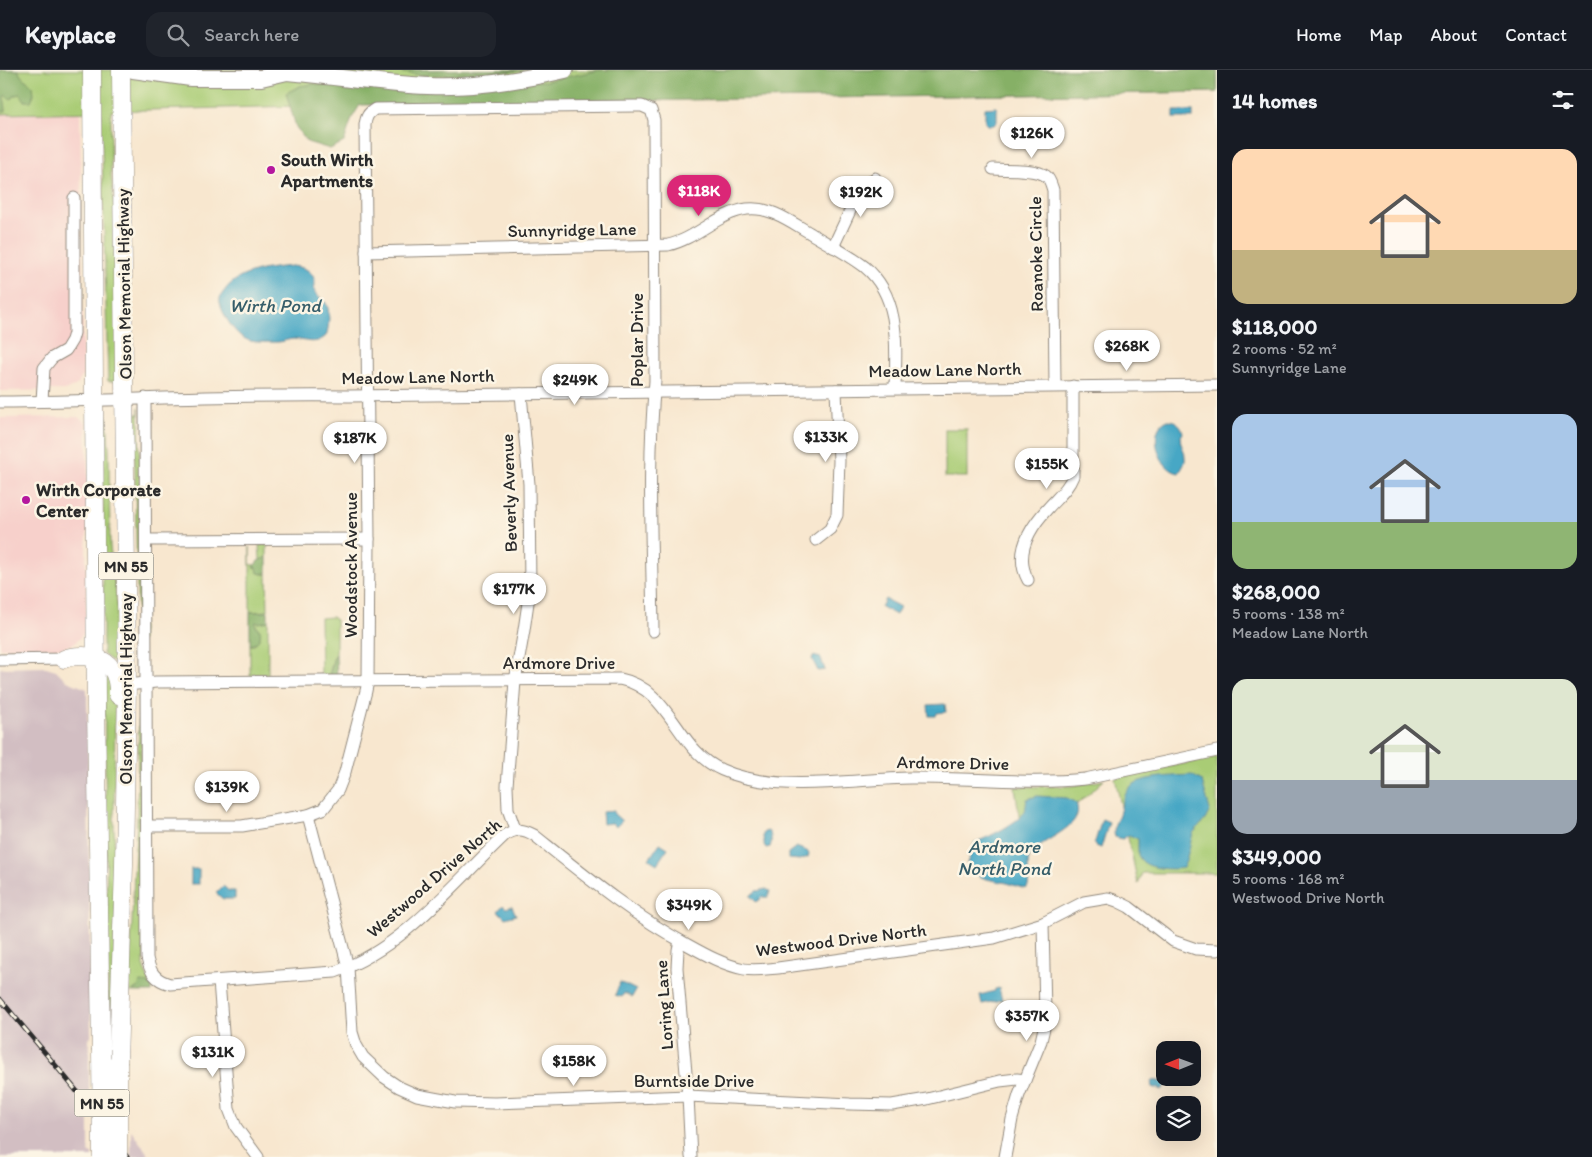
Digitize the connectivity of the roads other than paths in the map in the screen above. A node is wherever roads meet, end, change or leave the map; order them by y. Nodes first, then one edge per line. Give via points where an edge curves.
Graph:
1 (92, 70) edge
2 (121, 70) edge
3 (133, 70) edge
4 (565, 70) edge
5 (283, 71) edge
6 (368, 116) joint
7 (993, 169) dead end
8 (875, 178) dead end
9 (74, 198) dead end
10 (654, 246) junction
11 (833, 247) junction
12 (366, 252) junction
13 (1217, 384) edge
14 (1055, 386) junction
15 (1073, 386) junction
16 (895, 388) junction
17 (836, 390) junction
18 (654, 392) junction
19 (521, 394) junction
20 (367, 396) junction
21 (125, 398) junction
22 (145, 398) junction
23 (95, 400) junction
24 (42, 401) junction
25 (0, 402) edge
26 (369, 539) junction
27 (146, 540) junction
28 (816, 540) dead end
29 (1028, 580) dead end
30 (653, 632) dead end
31 (96, 658) junction
32 (64, 659) joint
33 (0, 660) edge
34 (515, 680) junction
35 (368, 681) junction
36 (147, 683) junction
37 (127, 686) junction
38 (1217, 751) edge
39 (308, 816) junction
40 (148, 826) junction
41 (515, 829) junction
42 (124, 865) junction
43 (1043, 923) junction
44 (680, 941) junction
45 (1217, 950) edge
46 (348, 967) junction
47 (219, 981) junction
48 (1025, 1080) junction
49 (688, 1096) junction
50 (102, 1157) edge
51 (118, 1157) edge
52 (258, 1157) edge
53 (690, 1157) edge
54 (1005, 1157) edge

1 - 23 main road, Olson Memorial Highway / MN 55
2 - 21 main road, Olson Memorial Highway / MN 55
3 - 5 street via 191,78 261,78
4 - 5 street via 514,80 429,86
6 - 10 street, Poplar Drive via 375,109 383,108 642,106 651,110 654,120
6 - 12 street, Woodstock Avenue via 365,125
7 - 14 street, Roanoke Circle via 1038,173 1048,177 1053,190
8 - 11 street via 856,198
9 - 24 street via 74,333 66,350 52,358 44,368
10 - 11 street, Sunnyridge Lane via 676,243 728,216 754,208 771,211
10 - 12 street, Sunnyridge Lane
10 - 18 street, Poplar Drive
11 - 16 street, Sunnyridge Lane via 864,267 885,293 894,322
12 - 20 street, Woodstock Avenue
13 - 15 street
14 - 15 street, Meadow Lane North
14 - 16 street, Meadow Lane North
15 - 29 street via 1073,476 1027,537 1022,558
16 - 17 street, Meadow Lane North
17 - 18 street, Meadow Lane North
17 - 28 street via 837,515 830,529
18 - 19 street, Meadow Lane North
18 - 30 street, Poplar Drive via 650,478
19 - 20 street, Meadow Lane North
19 - 34 street, Beverly Avenue via 529,484 530,589
20 - 22 street, Meadow Lane North
20 - 26 street, Woodstock Avenue
21 - 22 street, Meadow Lane North
21 - 23 street, Meadow Lane North
21 - 37 main road, Olson Memorial Highway / MN 55
22 - 27 street
23 - 24 street, Meadow Lane North
23 - 31 main road, Olson Memorial Highway / MN 55
24 - 25 street, Meadow Lane North
26 - 27 street
26 - 35 street, Woodstock Avenue
27 - 36 street
31 - 32 main road
31 - 42 main road via 109,666 118,684 118,811
31 - 50 main road, Olson Memorial Highway / MN 55, bridge
32 - 33 street
34 - 35 street, Ardmore Drive
34 - 38 street, Ardmore Drive via 628,680 653,696 706,761 720,770 747,779 772,782 910,778 1067,781
34 - 41 street, Beverly Avenue via 507,799
35 - 36 street, Ardmore Drive
35 - 39 street, Woodstock Avenue via 341,783 328,804
36 - 37 street, Ardmore Drive
36 - 40 street
37 - 42 main road, Olson Memorial Highway / MN 55
39 - 40 street via 242,826
39 - 46 street, Burntside Drive
40 - 47 street, Westwood Drive North via 149,969 153,976 170,984
41 - 44 street, Westwood Drive North via 534,835 615,899
41 - 46 street, Westwood Drive North via 414,923 375,954
42 - 51 main road, Olson Memorial Highway / MN 55, bridge
43 - 44 street, Westwood Drive North via 994,938 760,970 734,967
43 - 45 street, Westwood Drive North via 1084,902 1108,898 1129,907 1173,941 1196,949
43 - 48 street via 1044,1028
44 - 49 street, Loring Lane via 677,968
46 - 47 street, Westwood Drive North via 335,972
46 - 49 street, Burntside Drive via 352,1032 356,1045 363,1057 384,1077 417,1095 455,1102 495,1104
47 - 52 street via 229,1109 236,1127
48 - 49 street, Burntside Drive via 1000,1081 892,1105
48 - 54 street via 1012,1118
49 - 53 street, Loring Lane

